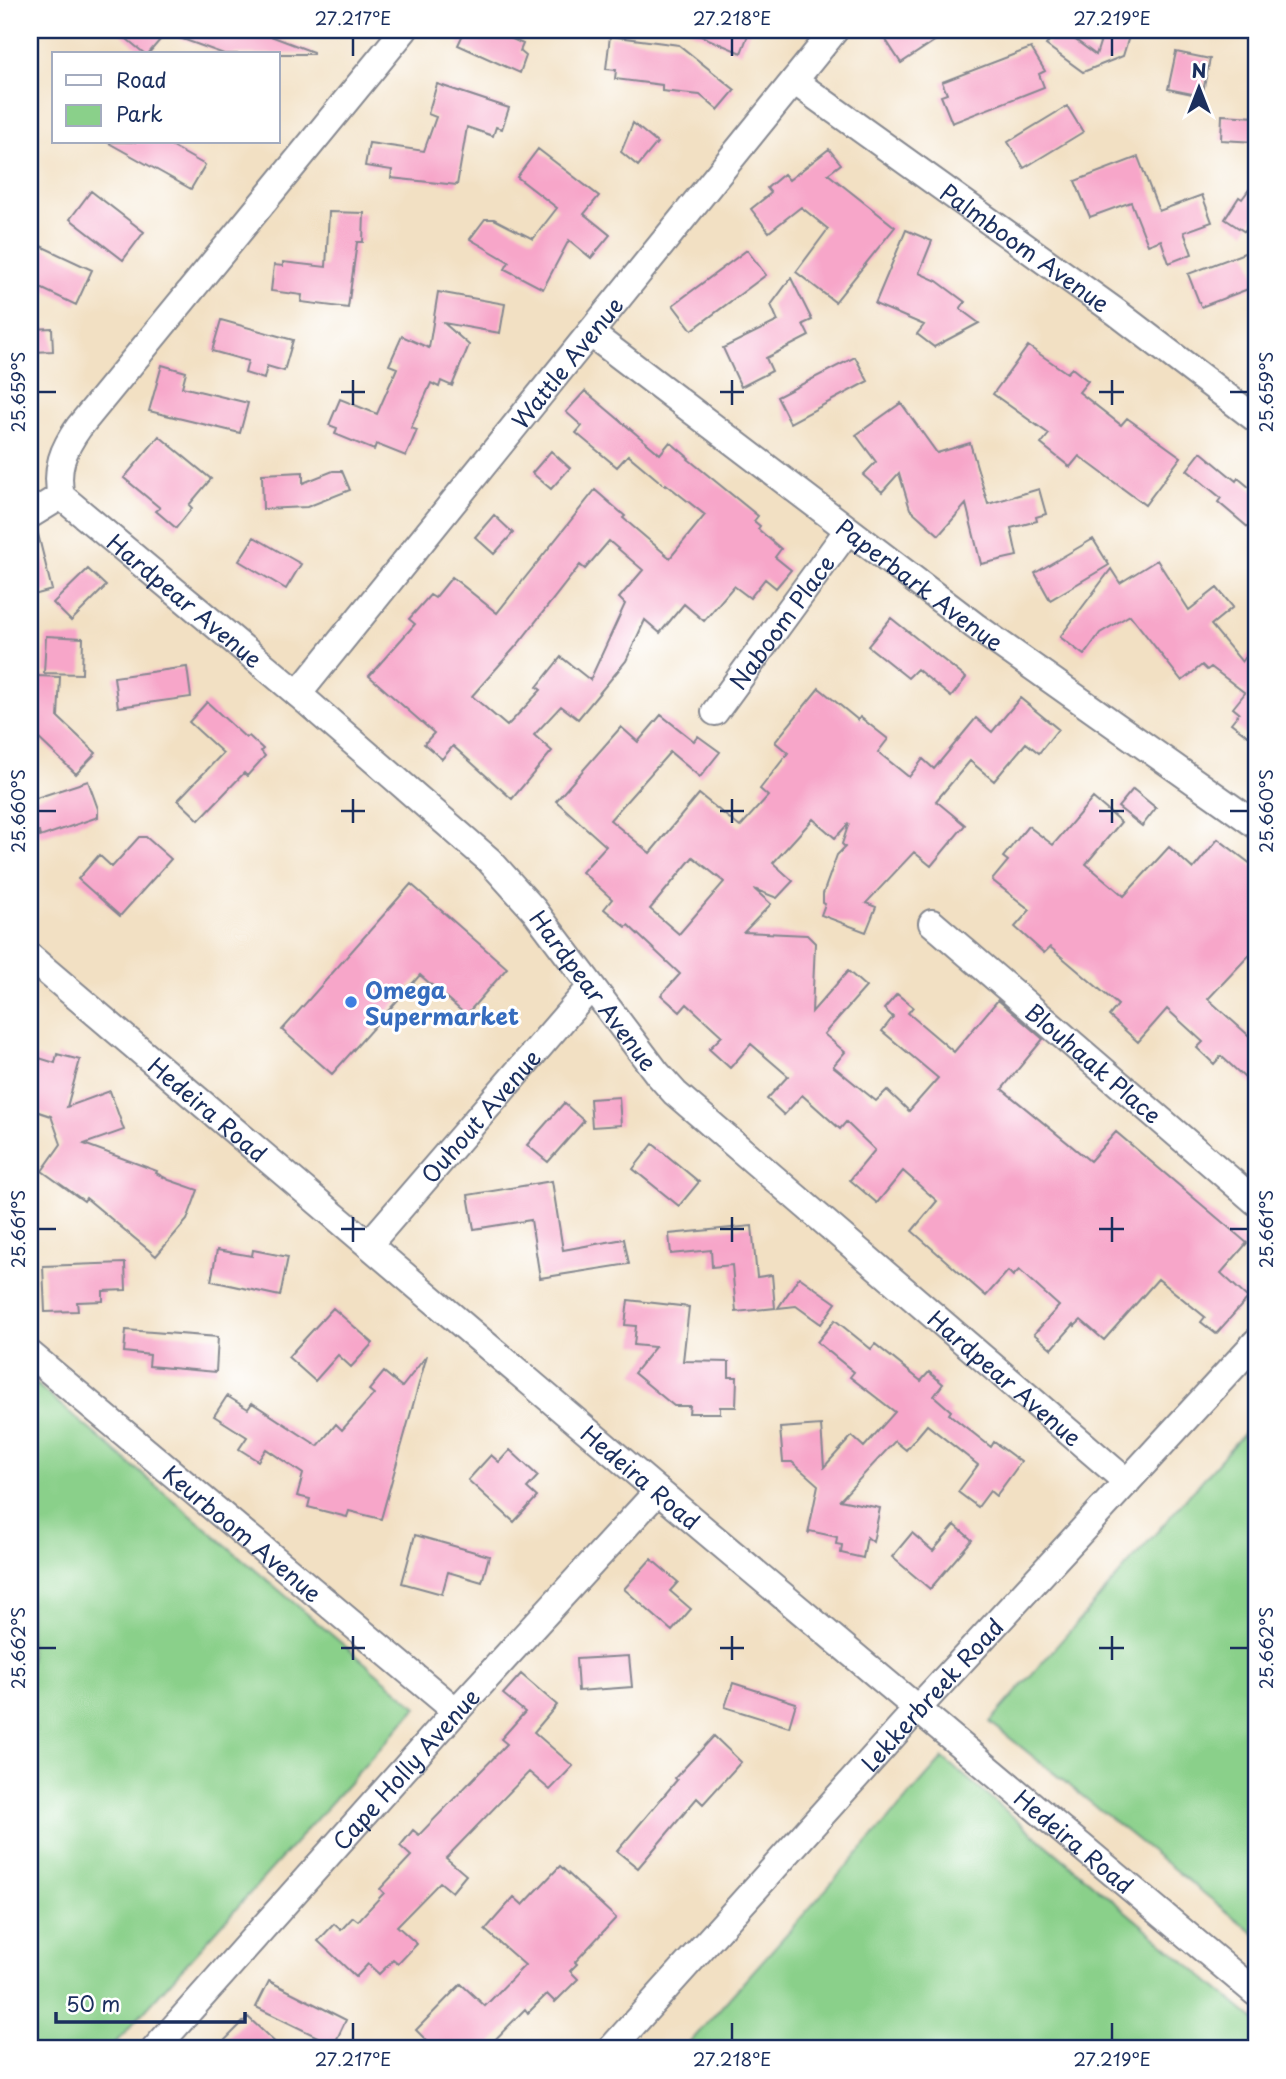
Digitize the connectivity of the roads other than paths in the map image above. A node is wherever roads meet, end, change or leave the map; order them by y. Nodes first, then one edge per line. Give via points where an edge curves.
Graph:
1 (404, 30) edge
2 (835, 30) edge
3 (794, 80) junction
4 (590, 333) junction
5 (1256, 419) edge
6 (61, 496) junction
7 (30, 515) edge
8 (848, 530) junction
9 (298, 694) junction
10 (715, 712) dead end
11 (1256, 825) edge
12 (933, 923) dead end
13 (30, 957) edge
14 (592, 987) junction
15 (1256, 1202) edge
16 (369, 1244) junction
17 (1256, 1342) edge
18 (30, 1354) edge
19 (1128, 1482) junction
20 (658, 1491) junction
21 (918, 1708) junction
22 (456, 1711) junction
23 (1256, 1993) edge
24 (155, 2049) edge
25 (611, 2049) edge

1 - 6 street via 74,434 59,468
2 - 3 street, Wattle Avenue
3 - 4 street, Wattle Avenue
3 - 5 street, Palmboom Avenue
4 - 8 street, Paperbark Avenue
4 - 9 street, Wattle Avenue
6 - 7 street
6 - 9 street, Hardpear Avenue
8 - 10 street, Naboom Place
8 - 11 street, Paperbark Avenue
9 - 14 street, Hardpear Avenue via 489,860
12 - 15 street, Blouhaak Place
13 - 16 street, Hedeira Road
14 - 16 street, Ouhout Avenue
14 - 19 street, Hardpear Avenue via 675,1093
16 - 20 street, Hedeira Road
17 - 19 street, Lekkerbreek Road
18 - 22 street, Keurboom Avenue
19 - 21 street, Lekkerbreek Road
20 - 21 street, Hedeira Road
20 - 22 street, Cape Holly Avenue
21 - 23 street, Hedeira Road
21 - 25 street, Lekkerbreek Road
22 - 24 street, Cape Holly Avenue

